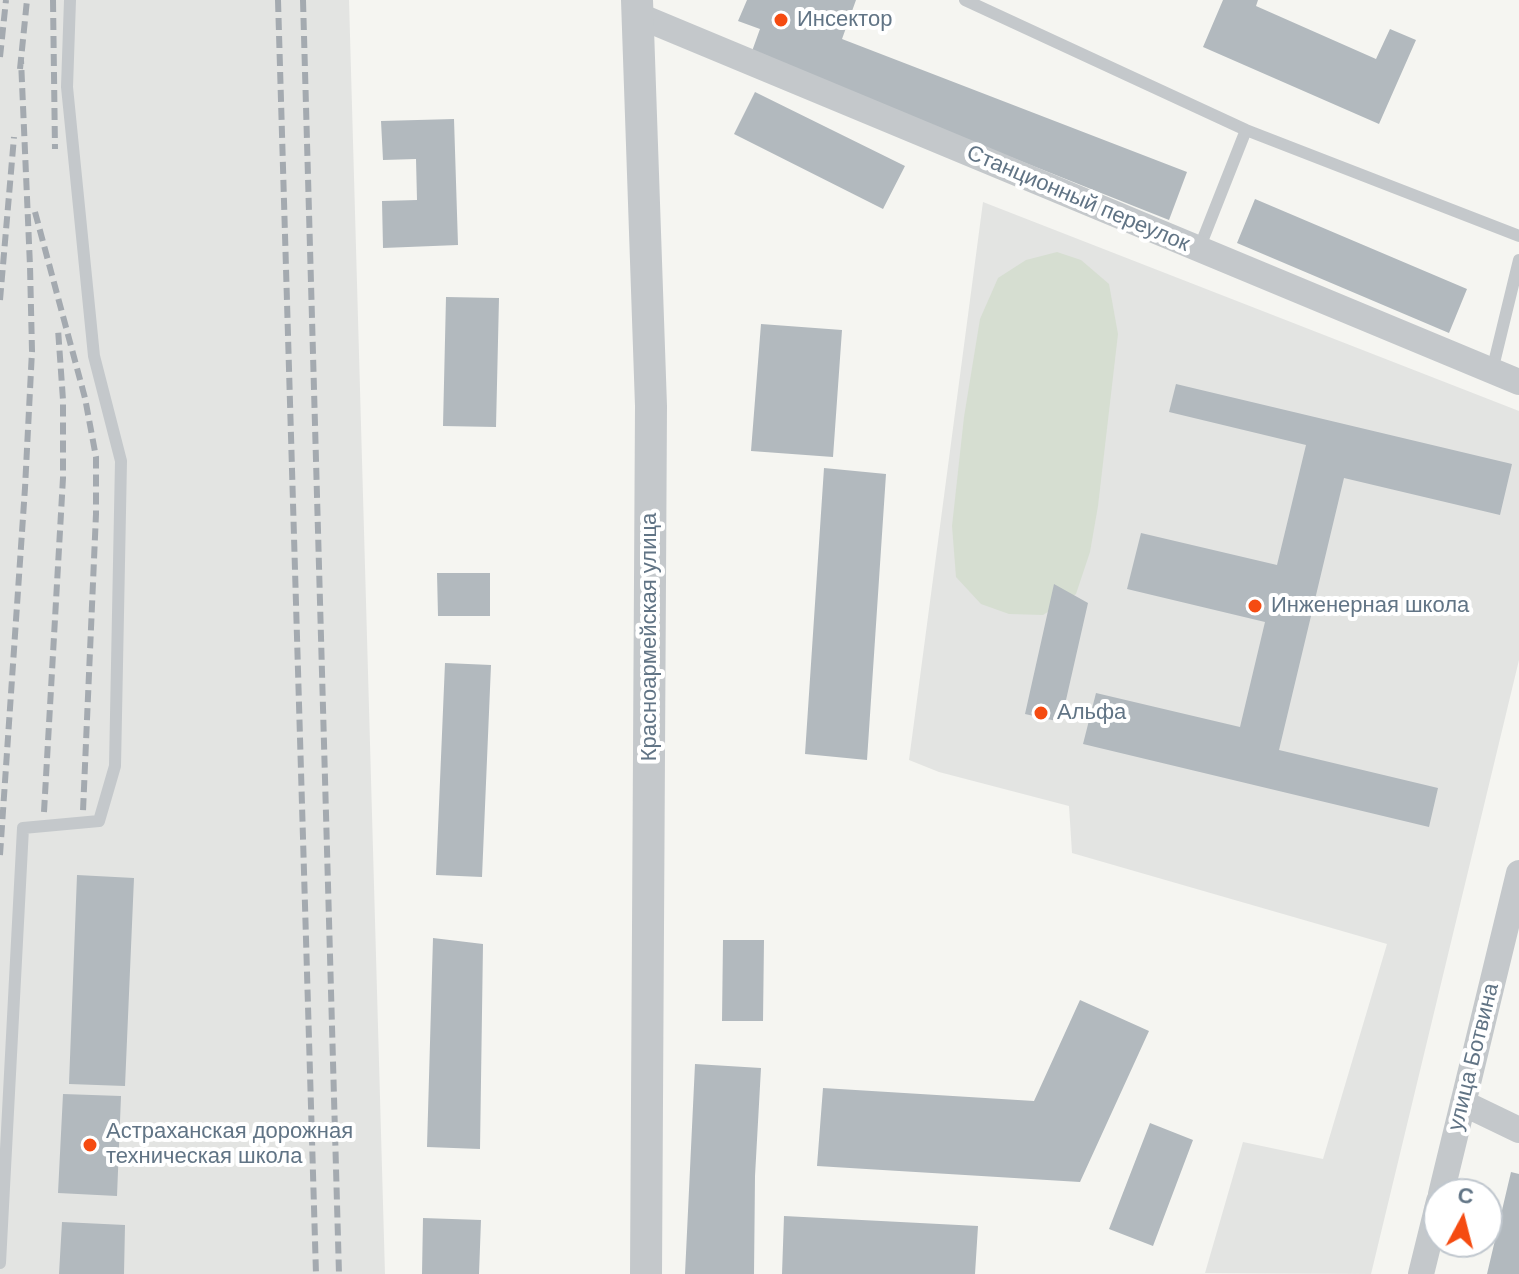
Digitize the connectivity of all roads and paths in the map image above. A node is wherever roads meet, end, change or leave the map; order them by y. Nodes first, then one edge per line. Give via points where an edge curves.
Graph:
1 (70, 0) edge
2 (965, 0) edge
3 (637, 8) edge
4 (1246, 130) junction
5 (1519, 236) edge
6 (1199, 249) junction
7 (1519, 260) edge
8 (1492, 371) junction
9 (1519, 382) edge
10 (1519, 873) edge
11 (1463, 1103) junction
12 (1519, 1130) edge
13 (1445, 1178) edge
14 (0, 1263) edge
15 (646, 1274) edge

1 - 14 lane via 67,87 94,356 121,461 115,766 99,821 23,828
2 - 4 lane
3 - 6 street, Станционный переулок
3 - 15 street, Красноармейская улица via 651,406
4 - 5 lane
4 - 6 lane
6 - 8 street, Станционный переулок
7 - 8 lane
8 - 9 street, Станционный переулок
10 - 11 street, улица Ботвина
11 - 12 street
11 - 13 street, улица Ботвина

